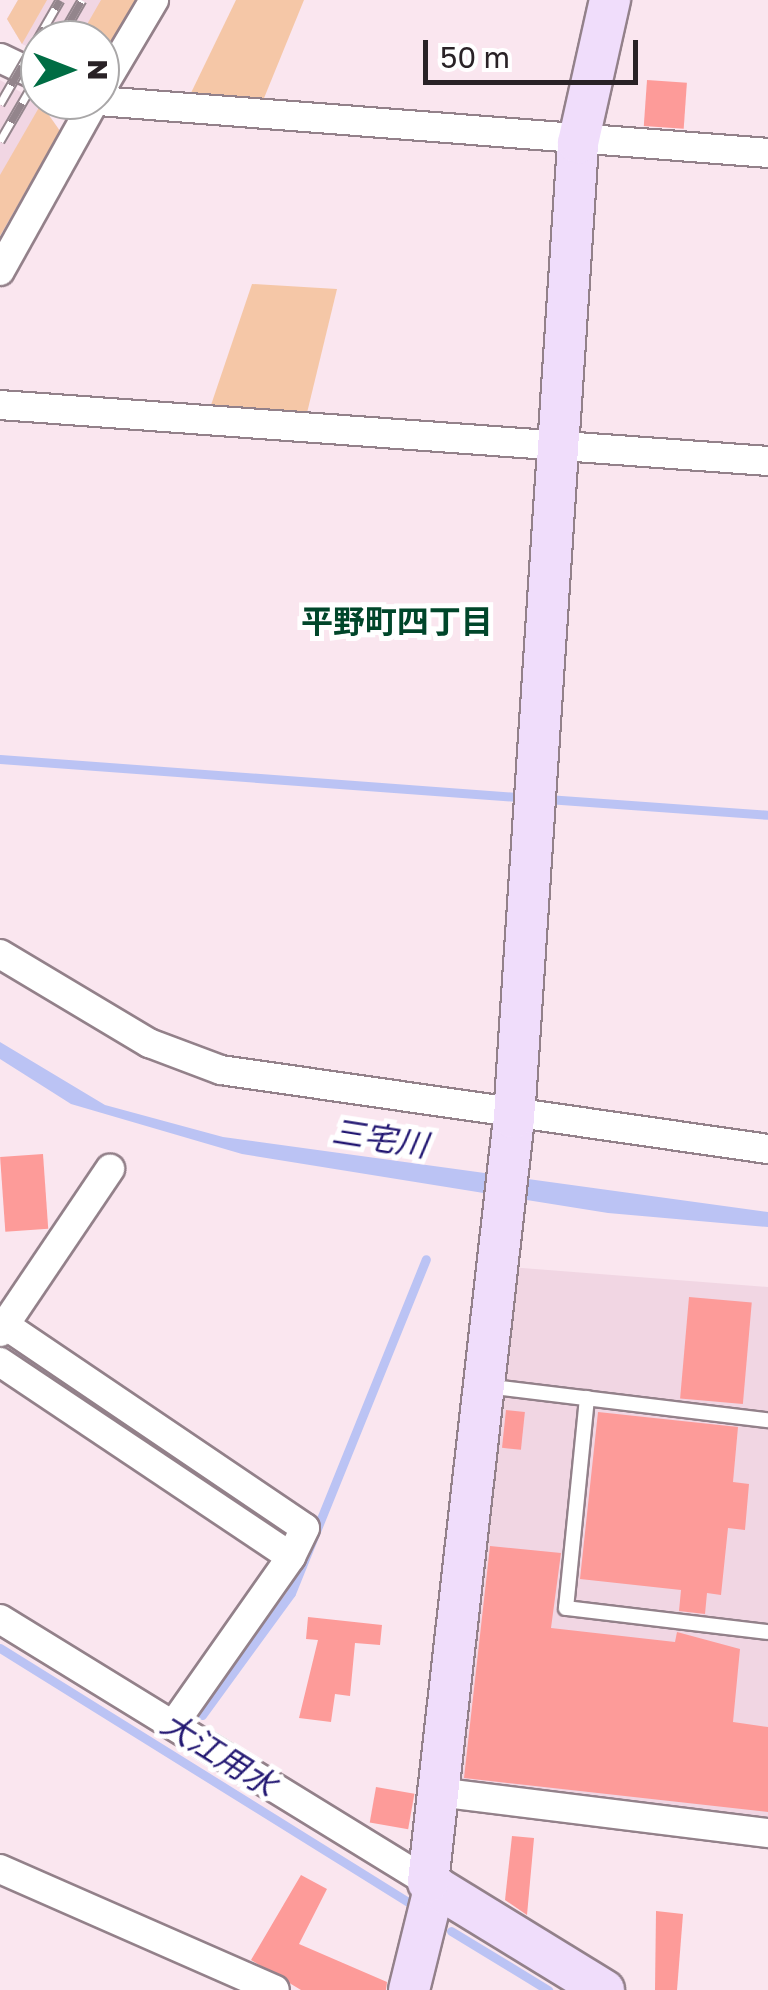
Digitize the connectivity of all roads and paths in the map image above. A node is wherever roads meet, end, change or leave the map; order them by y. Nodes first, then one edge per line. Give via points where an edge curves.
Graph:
1 (154, 0) edge
2 (610, 0) edge
3 (120, 56) edge
4 (120, 101) edge
5 (82, 120) edge
6 (578, 143) junction
7 (768, 153) edge
8 (0, 270) edge
9 (0, 405) edge
10 (559, 446) junction
11 (768, 461) edge
12 (0, 954) edge
13 (513, 1133) junction
14 (768, 1149) edge
15 (110, 1168) dead end
16 (2, 1329) edge
17 (0, 1362) edge
18 (484, 1386) junction
19 (587, 1398) junction
20 (768, 1420) edge
21 (291, 1556) junction
22 (0, 1619) edge
23 (768, 1632) edge
24 (173, 1725) junction
25 (438, 1792) junction
26 (768, 1833) edge
27 (0, 1870) edge
28 (431, 1884) junction
29 (275, 1990) edge
30 (409, 1990) edge
31 (604, 1990) edge

1 - 3 street
2 - 6 street
4 - 6 street
5 - 8 street
6 - 7 street
6 - 10 street
9 - 10 street
10 - 11 street
10 - 13 street
12 - 13 street via 149,1043 221,1070
13 - 14 street
13 - 18 street
15 - 16 street
16 - 21 street via 305,1528
17 - 21 street
18 - 19 lane
18 - 25 street
19 - 20 lane
19 - 23 lane via 566,1608
21 - 24 street
22 - 24 street
24 - 28 street
25 - 26 street
25 - 28 street
27 - 29 street
28 - 30 street
28 - 31 street

